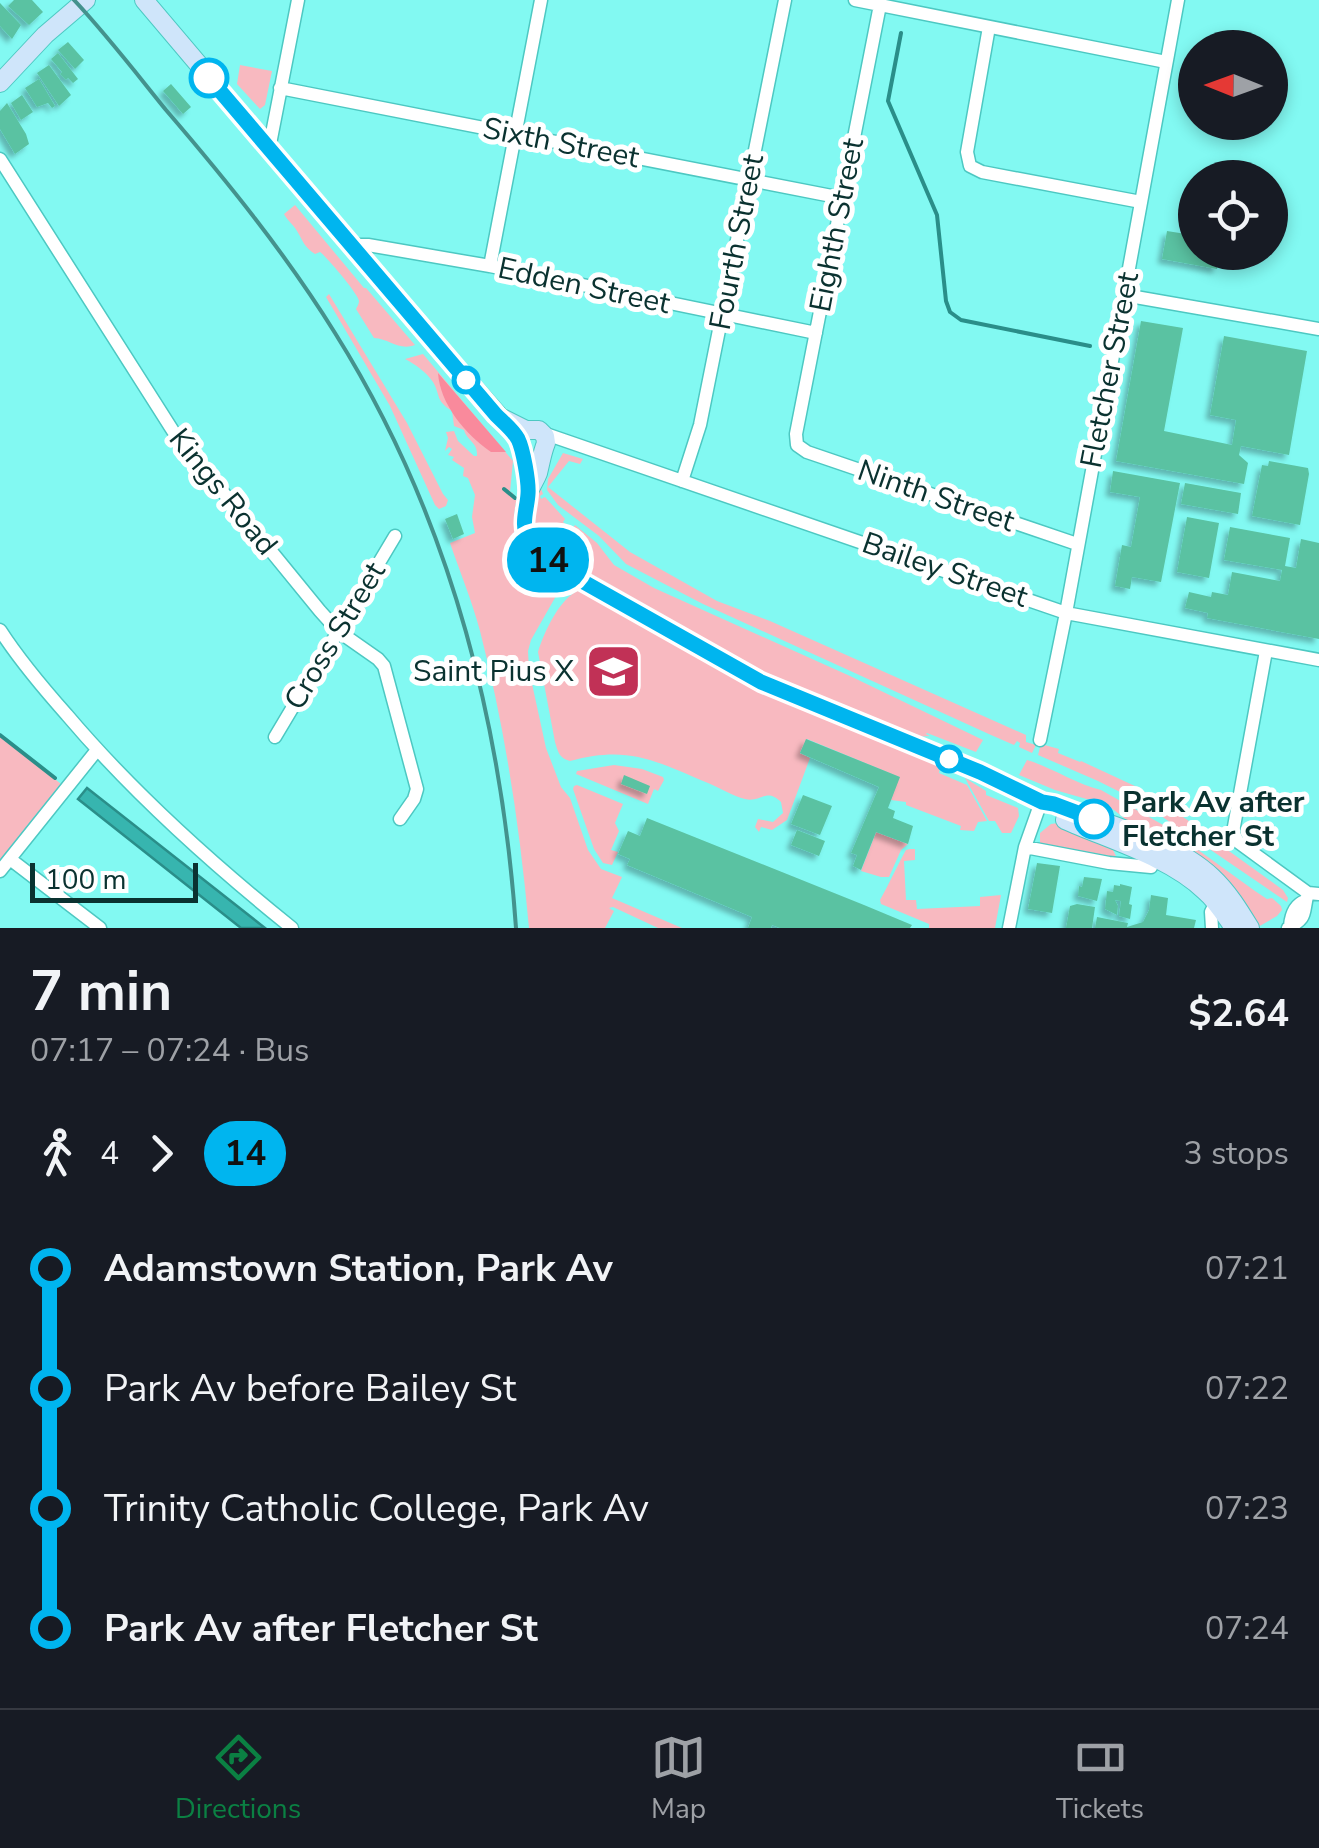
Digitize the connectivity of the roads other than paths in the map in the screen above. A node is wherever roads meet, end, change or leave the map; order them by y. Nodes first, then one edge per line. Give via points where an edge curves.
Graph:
1 (86, 0) edge
2 (144, 0) edge
3 (298, 0) edge
4 (541, 0) edge
5 (785, 0) edge
6 (856, 0) edge
7 (1178, 0) edge
8 (880, 5) junction
9 (989, 27) junction
10 (1166, 62) junction
11 (0, 83) edge
12 (280, 88) junction
13 (515, 134) junction
14 (269, 149) junction
15 (0, 158) edge
16 (750, 180) junction
17 (842, 198) junction
18 (1141, 202) junction
19 (352, 244) junction
20 (490, 266) junction
21 (1124, 295) junction
22 (722, 314) junction
23 (1319, 329) edge
24 (816, 333) junction
25 (532, 442) junction
26 (797, 445) joint
27 (682, 482) junction
28 (394, 536) dead end
29 (1077, 544) junction
30 (1066, 613) junction
31 (0, 630) edge
32 (338, 631) junction
33 (1266, 651) junction
34 (1319, 660) edge
35 (275, 736) dead end
36 (1040, 740) dead end
37 (97, 750) junction
38 (1042, 802) junction
39 (400, 819) dead end
40 (1025, 847) junction
41 (10, 859) junction
42 (1155, 859) junction
43 (0, 871) edge
44 (1311, 896) edge
45 (1221, 915) edge
46 (1289, 927) edge
47 (100, 928) edge
48 (292, 928) edge
49 (1009, 928) edge
50 (1250, 928) edge

1 - 11 main road
2 - 14 main road
3 - 12 street
4 - 13 street
5 - 16 street, Fourth Street
6 - 8 street
7 - 10 street, Fletcher Street
8 - 9 street
8 - 17 street, Eighth Street
9 - 10 street
9 - 18 street via 970,166
10 - 18 street, Fletcher Street
12 - 13 street, Sixth Street
12 - 14 street
13 - 16 street, Sixth Street
13 - 20 street
14 - 19 main road
15 - 32 street, Kings Road via 172,431
16 - 17 street, Sixth Street
16 - 22 street, Fourth Street
17 - 24 street, Eighth Street
18 - 21 street, Fletcher Street
19 - 20 street, Edden Street
19 - 25 main road via 496,415
20 - 22 street, Edden Street
21 - 23 street
21 - 29 street, Fletcher Street
22 - 24 street, Edden Street
22 - 27 street, Fourth Street
24 - 26 street, Eighth Street
25 - 27 street, Bailey Street via 579,446
25 - 38 main road via 536,479 524,519 528,540 544,557 761,682
26 - 29 street, Ninth Street
27 - 30 street, Bailey Street
28 - 32 street, Cross Street
29 - 30 street, Fletcher Street
30 - 33 street, Bailey Street
30 - 36 street, Fletcher Street
31 - 37 street
32 - 35 street, Cross Street
32 - 39 street, Kings Road via 386,670 417,789
33 - 34 street, Bailey Street
33 - 44 street via 1234,834
37 - 41 street
37 - 48 street via 222,872
38 - 40 street
38 - 42 main road via 1047,811
38 - 45 main road via 1192,862 1215,879
40 - 42 street via 1150,868
40 - 49 street
41 - 43 street
41 - 47 street
42 - 45 main road via 1187,876
44 - 46 street via 1306,912
45 - 50 main road

